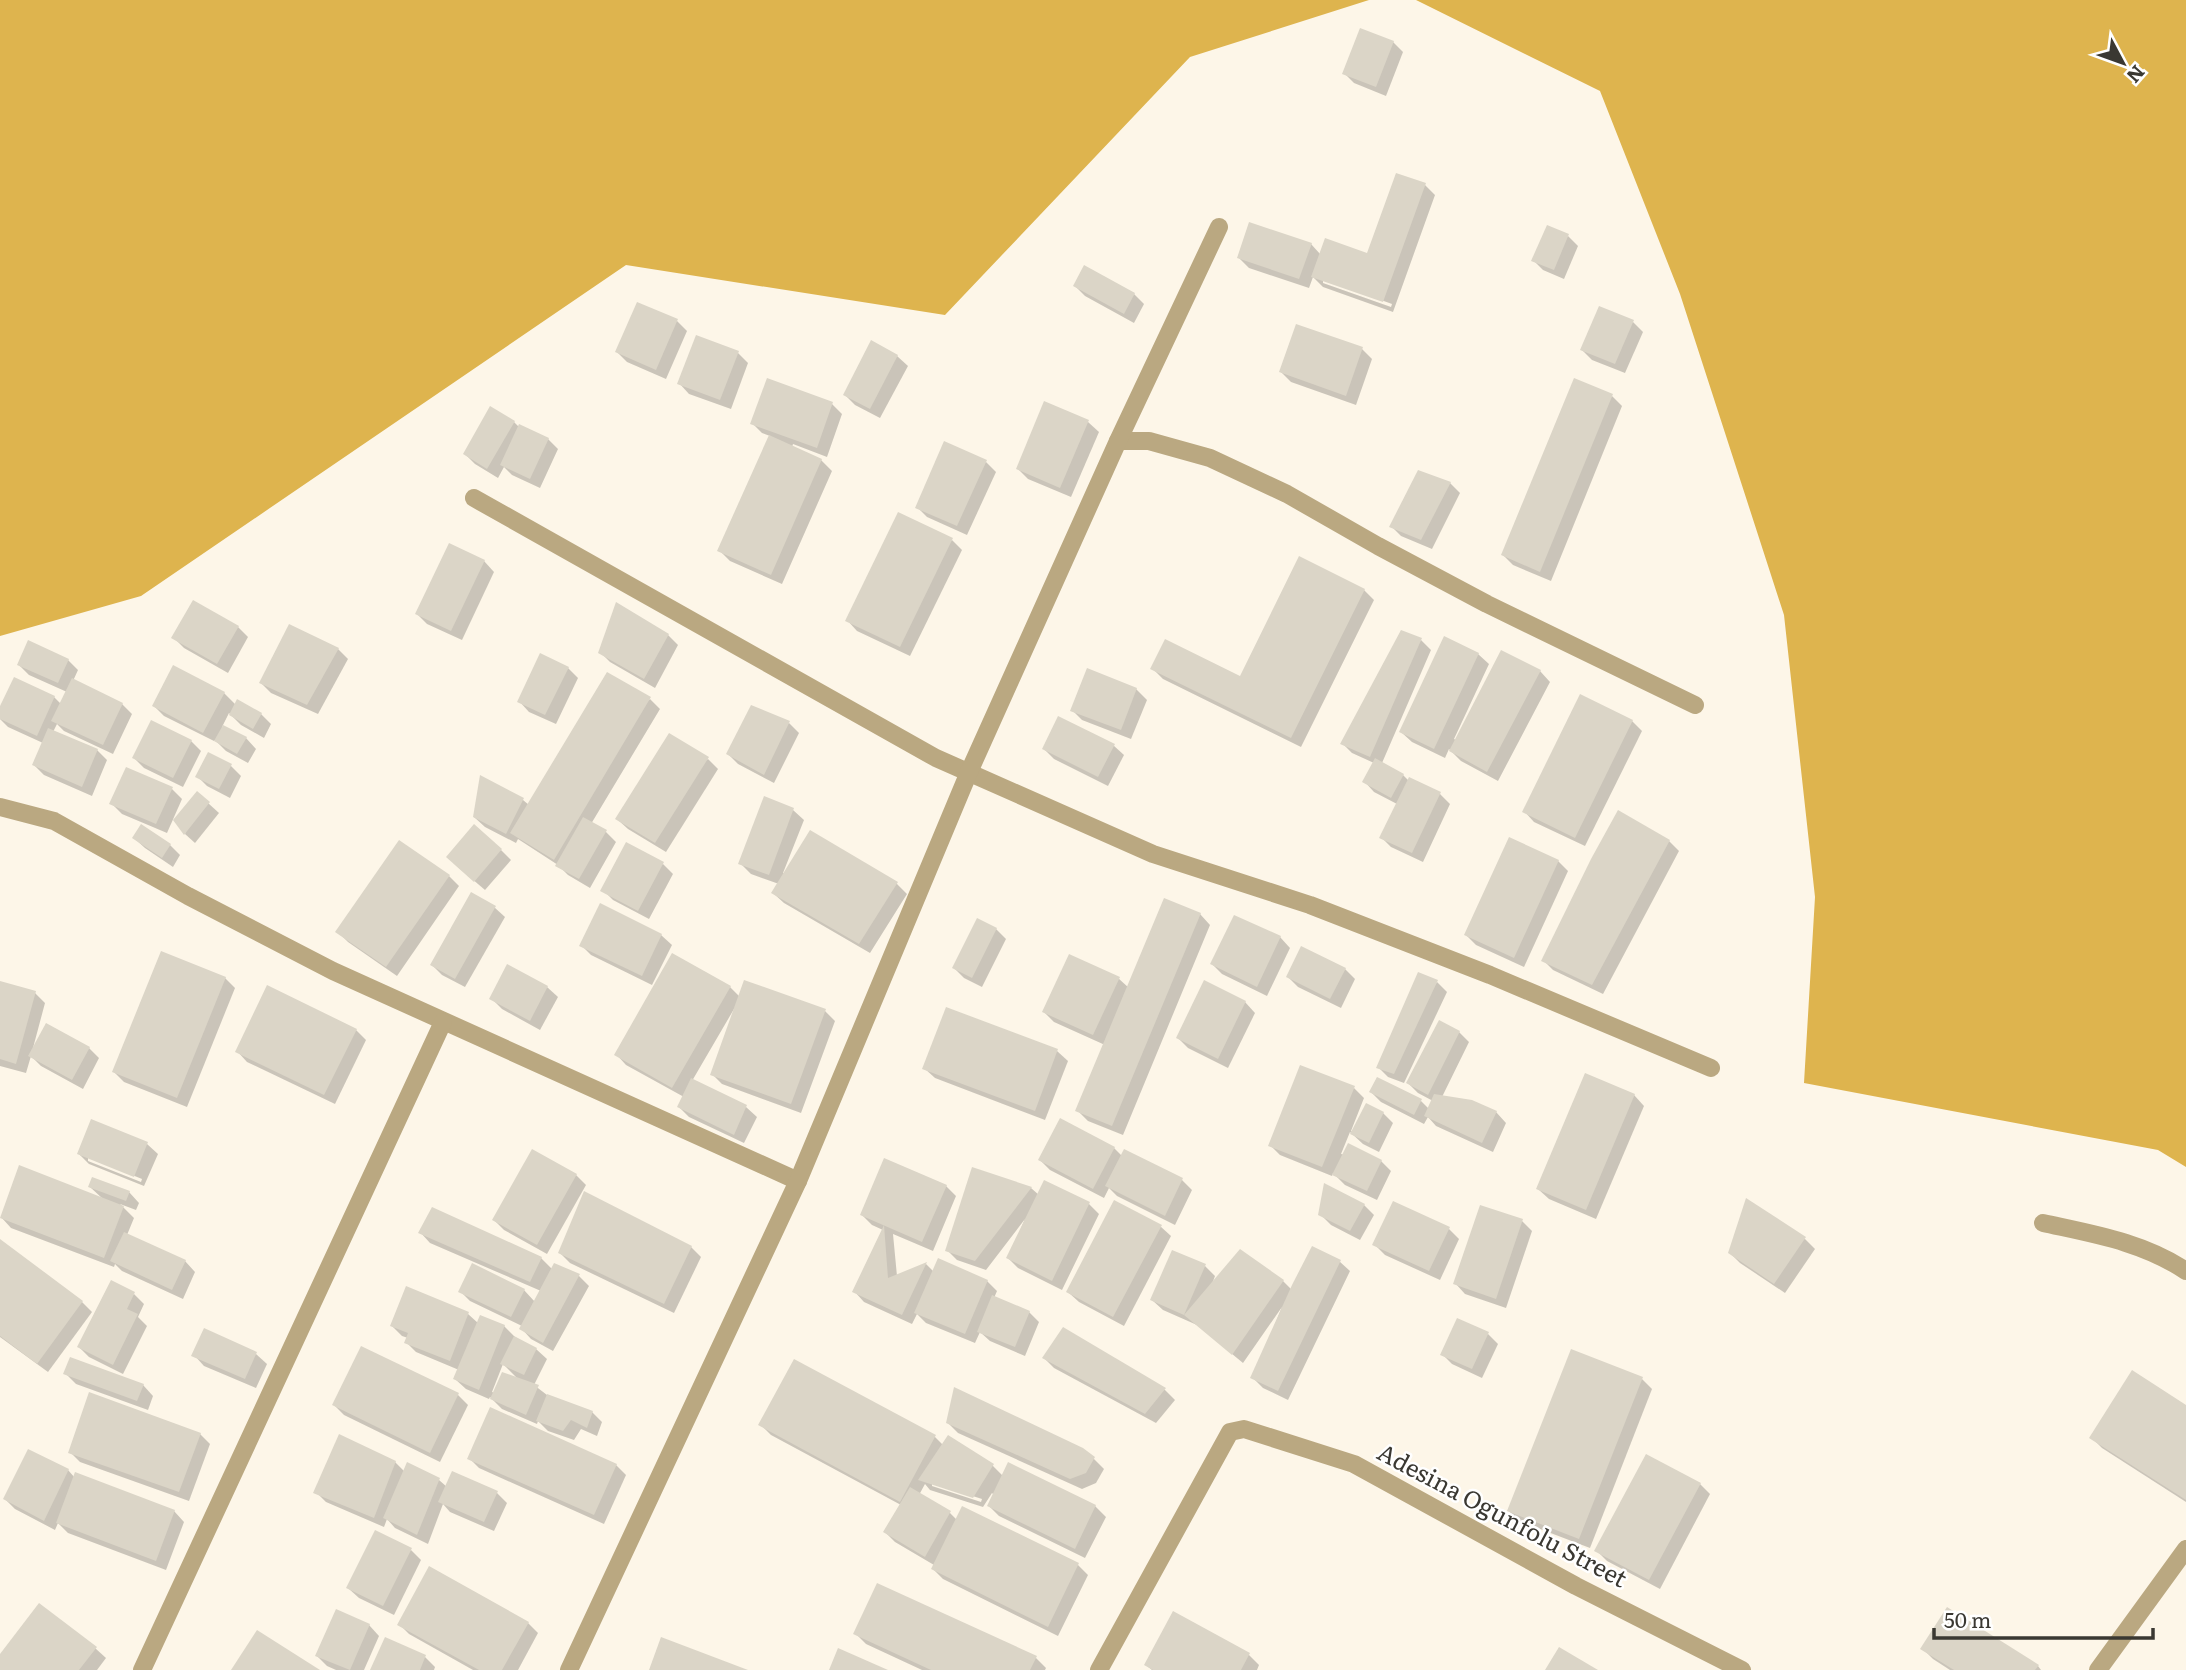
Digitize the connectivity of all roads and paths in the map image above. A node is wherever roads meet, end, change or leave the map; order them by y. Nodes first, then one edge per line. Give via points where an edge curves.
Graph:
1 (1219, 227) dead end
2 (1118, 441) junction
3 (474, 498) dead end
4 (1695, 705) dead end
5 (969, 772) junction
6 (0, 807) edge
7 (443, 1022) junction
8 (1711, 1068) dead end
9 (798, 1181) junction
10 (2043, 1223) dead end
11 (2186, 1270) edge
12 (2186, 1549) edge
13 (142, 1670) edge
14 (569, 1670) edge
15 (1099, 1670) edge
16 (1742, 1670) edge
17 (2098, 1670) edge

1 - 2 street
2 - 4 street via 1149,440 1210,458 1287,494 1487,604
2 - 5 street
3 - 5 street via 866,721
5 - 8 street via 1153,854 1310,905
5 - 9 street
6 - 7 street via 54,821 200,903
7 - 9 street
7 - 13 street
9 - 14 street
10 - 11 street via 2120,1240 2166,1257
12 - 17 street
15 - 16 street, Adesina Ogunfolu Street via 1230,1432 1244,1429 1354,1464 1576,1586

